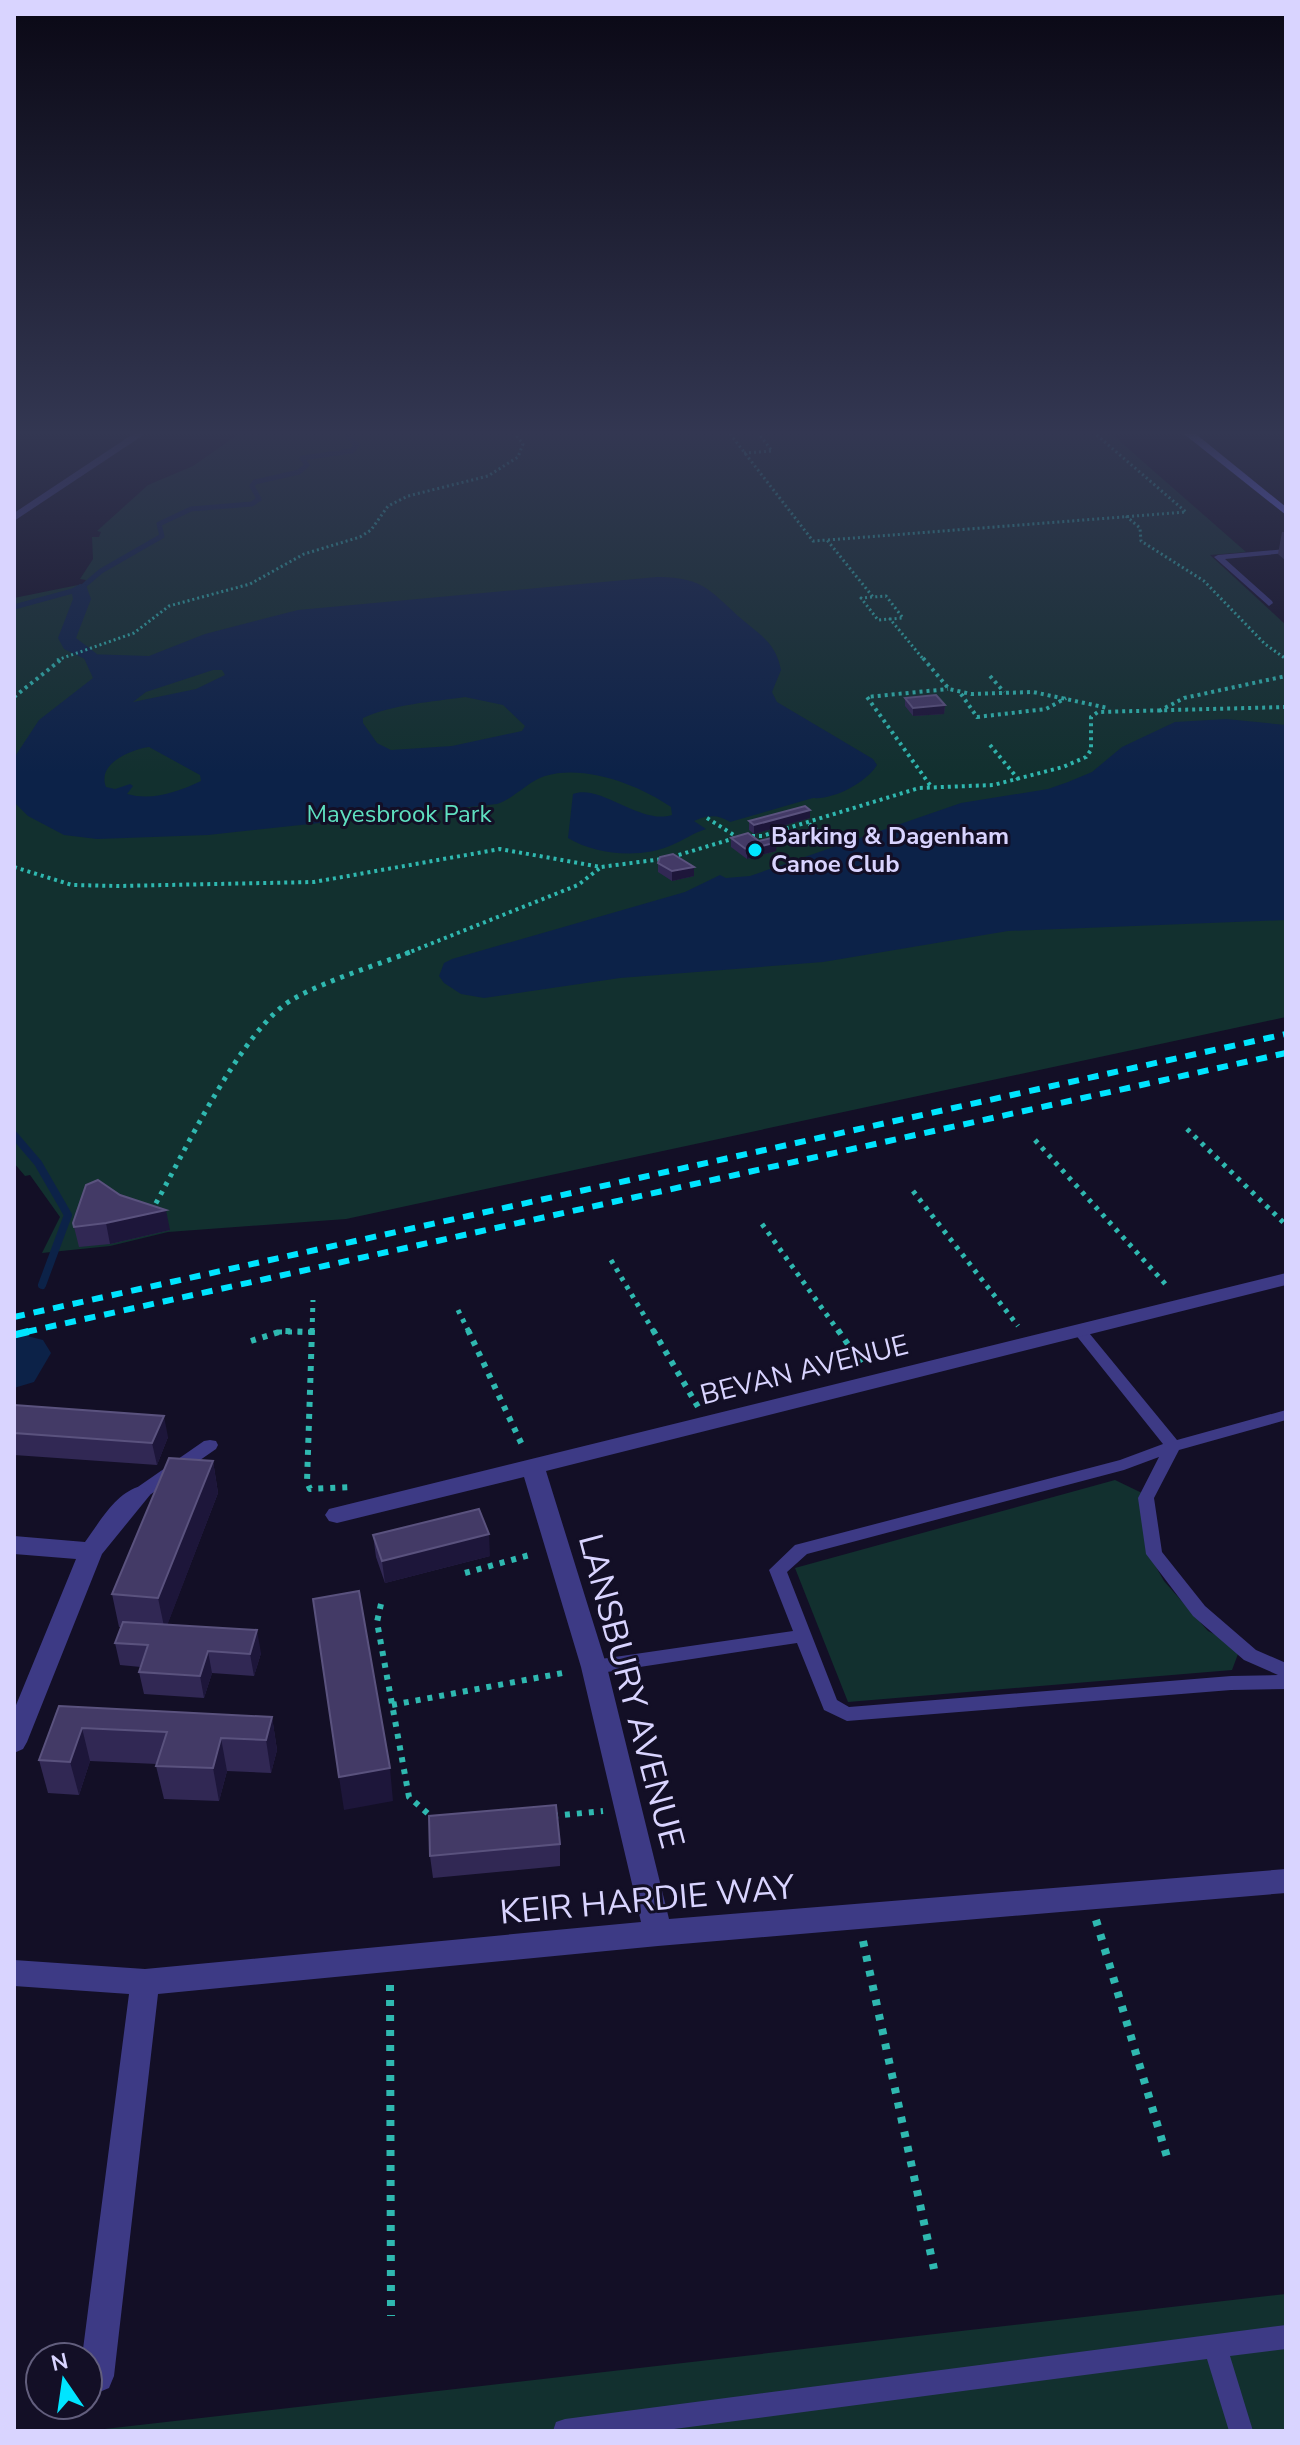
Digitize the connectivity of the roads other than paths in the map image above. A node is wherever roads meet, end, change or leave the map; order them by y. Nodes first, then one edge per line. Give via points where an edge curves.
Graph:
1 (1286, 551) edge
2 (1269, 603) dead end
3 (1286, 1279) edge
4 (1080, 1331) junction
5 (1286, 1415) edge
6 (210, 1445) dead end
7 (1173, 1446) junction
8 (533, 1468) junction
9 (138, 1495) joint
10 (337, 1515) dead end
11 (14, 1545) edge
12 (91, 1551) junction
13 (801, 1636) junction
14 (594, 1667) junction
15 (1286, 1671) edge
16 (1286, 1682) edge
17 (14, 1742) edge
18 (1286, 1881) edge
19 (658, 1933) junction
20 (14, 1973) edge
21 (145, 1982) junction
22 (1286, 2337) edge
23 (101, 2341) edge
24 (1215, 2348) junction
25 (565, 2431) edge
26 (1241, 2431) edge

1 - 2 lane via 1218,557
3 - 4 street, BEVAN AVENUE
4 - 7 lane
4 - 8 street, BEVAN AVENUE
5 - 7 lane
6 - 9 lane
7 - 13 lane via 1124,1464 801,1549 778,1570
7 - 15 lane via 1146,1498 1154,1554 1199,1611 1250,1655
8 - 10 street, BEVAN AVENUE
8 - 14 street, LANSBURY AVENUE
9 - 12 street
11 - 12 street
12 - 17 street
13 - 14 lane
13 - 16 lane via 830,1705 847,1714
14 - 19 street, LANSBURY AVENUE
18 - 19 street, KEIR HARDIE WAY
19 - 21 street, KEIR HARDIE WAY
20 - 21 street, KEIR HARDIE WAY
21 - 23 street
22 - 24 lane
24 - 25 lane
24 - 26 lane

